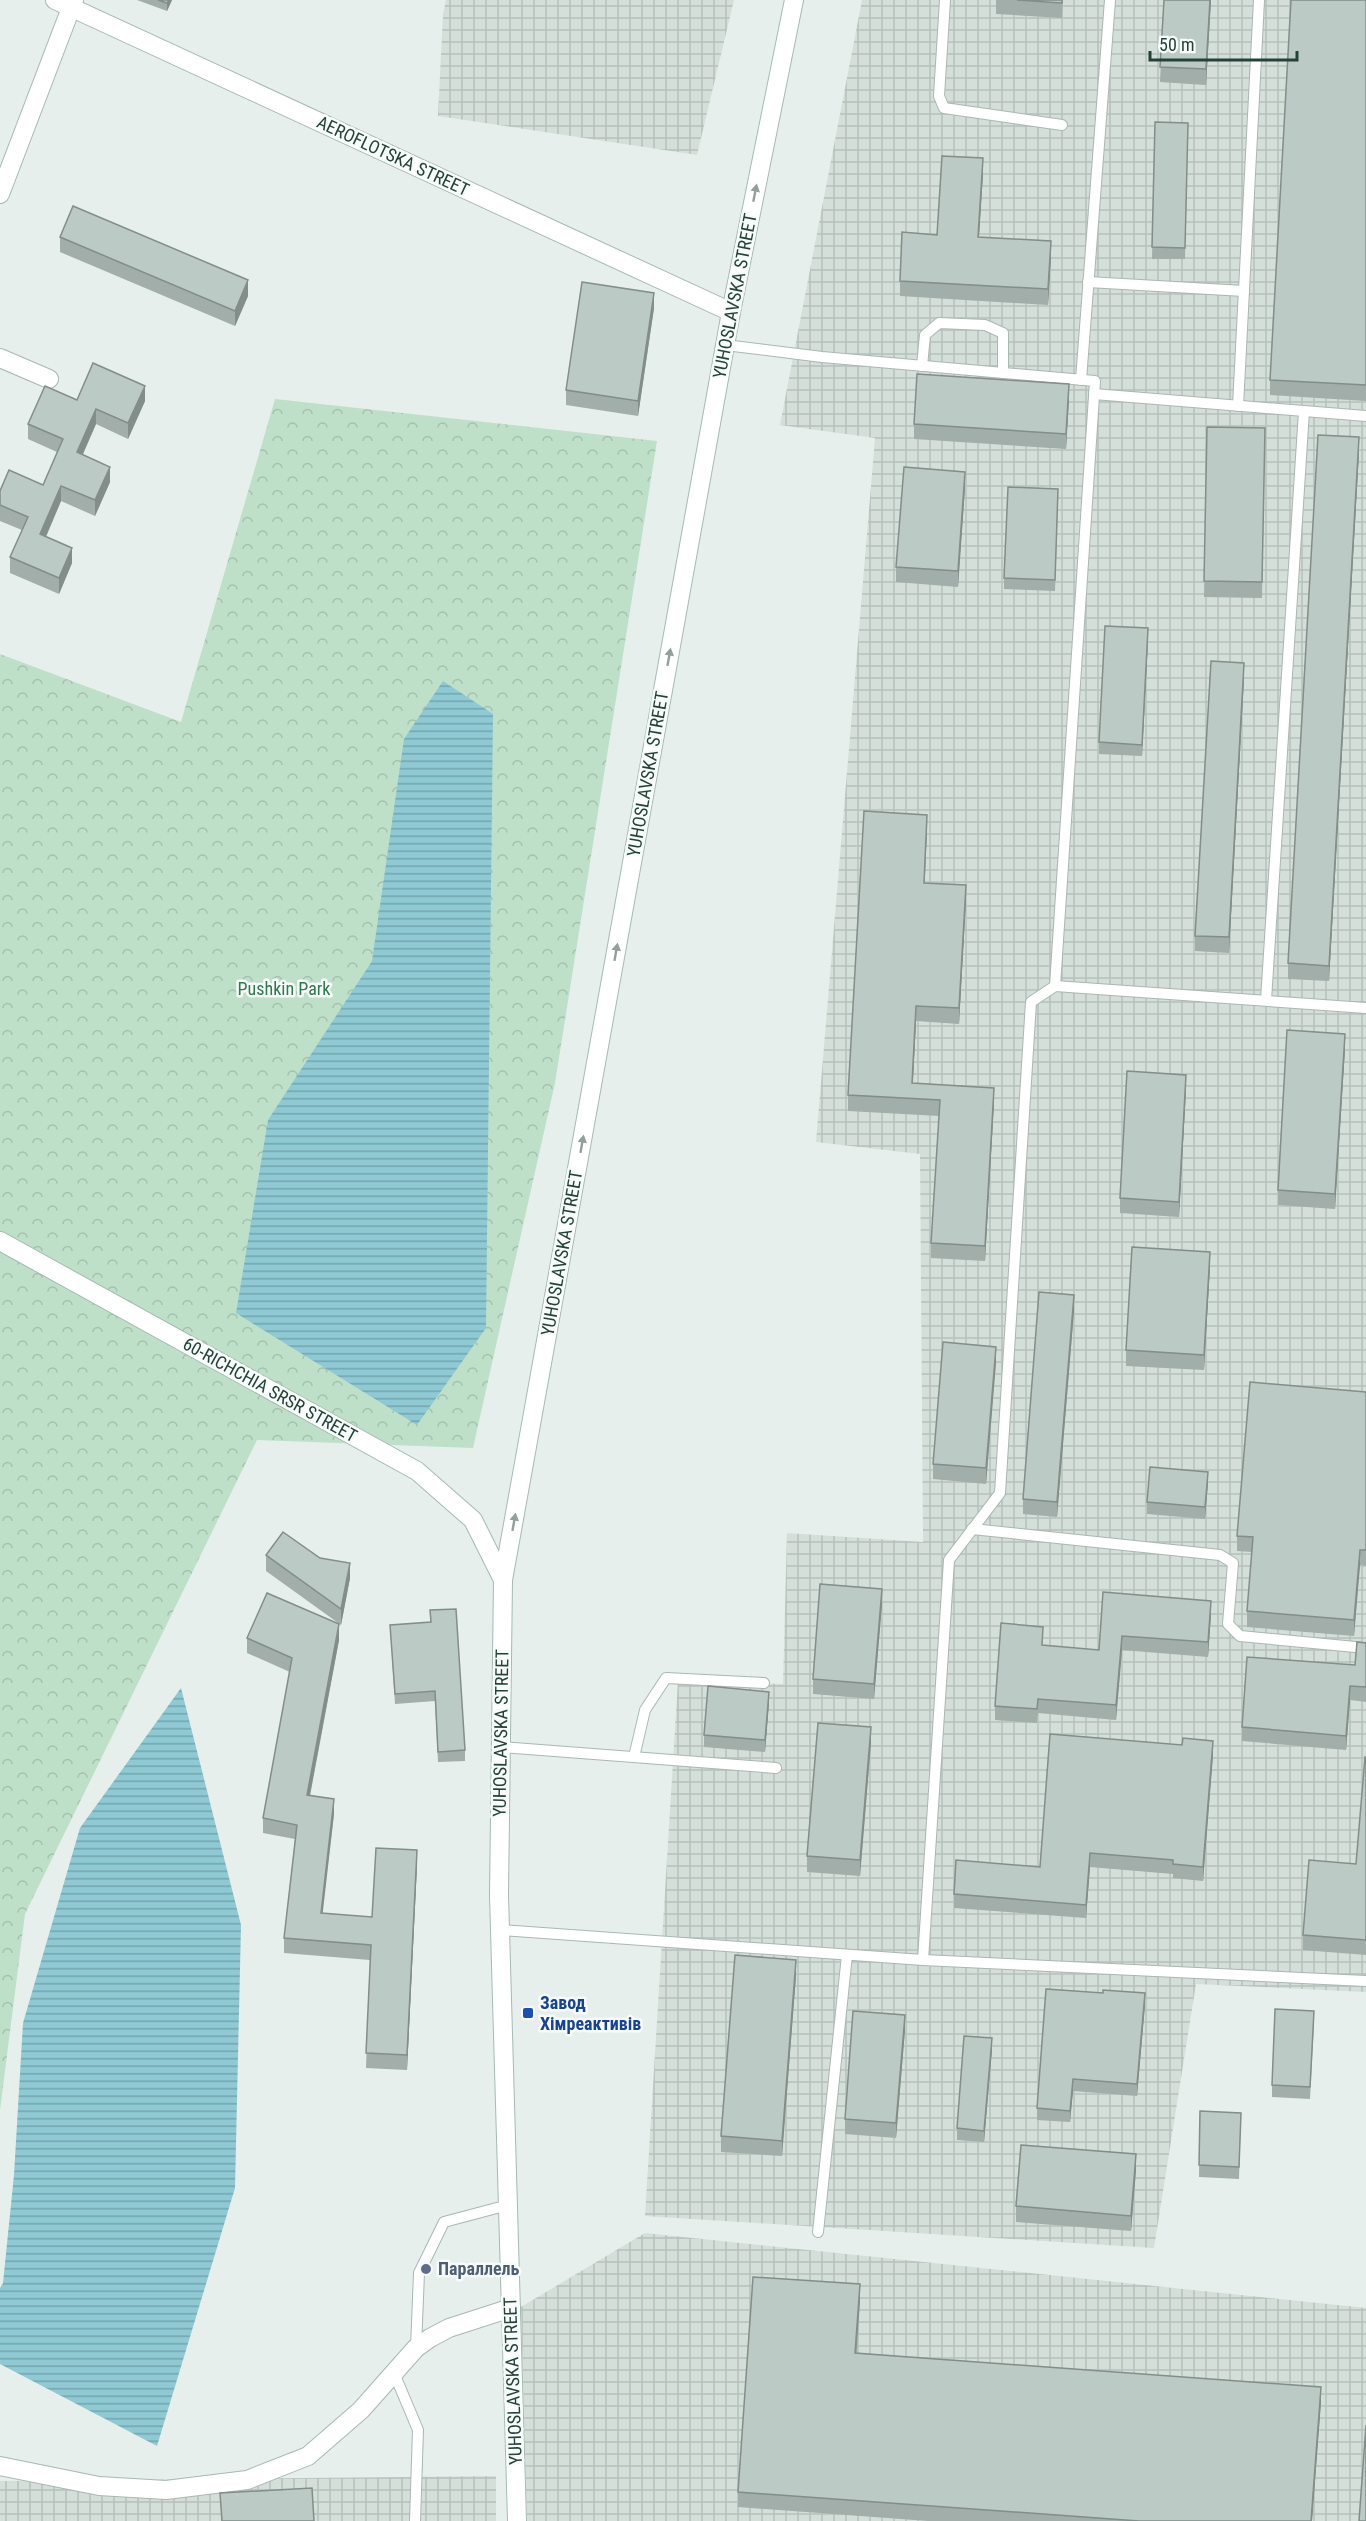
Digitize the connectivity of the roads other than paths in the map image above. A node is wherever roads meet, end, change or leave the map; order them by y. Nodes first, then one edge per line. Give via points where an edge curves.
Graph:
1 (794, 0) edge
2 (945, 0) edge
3 (1110, 0) edge
4 (1259, 0) edge
5 (67, 2) edge
6 (1062, 125) dead end
7 (0, 194) edge
8 (1088, 282) junction
9 (1244, 291) junction
10 (731, 312) junction
11 (725, 345) junction
12 (0, 358) edge
13 (922, 366) junction
14 (1003, 373) junction
15 (49, 379) dead end
16 (1081, 380) junction
17 (1094, 394) junction
18 (1238, 406) junction
19 (1304, 411) junction
20 (1366, 416) edge
21 (1055, 986) junction
22 (1266, 1000) junction
23 (1366, 1008) edge
24 (0, 1241) edge
25 (972, 1529) junction
26 (504, 1580) junction
27 (1366, 1648) edge
28 (764, 1683) dead end
29 (501, 1747) junction
30 (634, 1757) junction
31 (776, 1768) dead end
32 (500, 1930) junction
33 (847, 1955) junction
34 (923, 1960) junction
35 (1366, 1981) edge
36 (508, 2205) junction
37 (818, 2232) dead end
38 (511, 2308) junction
39 (416, 2348) junction
40 (394, 2373) junction
41 (0, 2466) edge
42 (415, 2521) edge
43 (517, 2521) edge

10 -> 1 street, YUHOSLAVSKA STREET
2 - 6 lane via 939,96 944,108
3 - 8 lane
4 - 9 lane
5 - 7 street
5 - 10 street, AEROFLOTSKA STREET
8 - 9 lane
8 - 16 lane
9 - 18 lane
10 - 11 street, YUHOSLAVSKA STREET
11 - 13 lane
26 -> 11 street, YUHOSLAVSKA STREET
12 - 15 street
13 - 14 lane
13 - 14 lane via 925,334 939,322 985,326 1003,333
14 - 16 lane
16 - 17 lane via 1095,381
17 - 18 lane
17 - 21 lane
18 - 19 lane
19 - 20 lane
19 - 22 lane
21 - 22 lane
21 - 25 lane via 1031,1002 1000,1493
22 - 23 lane
24 - 26 street, 60-RICHCHIA SRSR STREET via 417,1471 473,1520
25 - 27 lane via 1220,1555 1233,1563 1228,1624 1240,1636
25 - 34 lane via 949,1560
26 - 29 street, YUHOSLAVSKA STREET
28 - 30 lane via 666,1678 645,1710
29 - 30 lane
29 - 32 street, YUHOSLAVSKA STREET
30 - 31 lane
32 - 33 lane
32 - 36 street, YUHOSLAVSKA STREET
33 - 34 lane
33 - 37 lane
34 - 35 lane
36 - 38 street, YUHOSLAVSKA STREET
36 - 39 lane via 444,2222 419,2273
38 - 39 street via 449,2328
38 - 43 street, YUHOSLAVSKA STREET
39 - 40 street
40 - 41 street via 361,2410 308,2456 247,2480 166,2490 99,2486
40 - 42 lane via 418,2430

